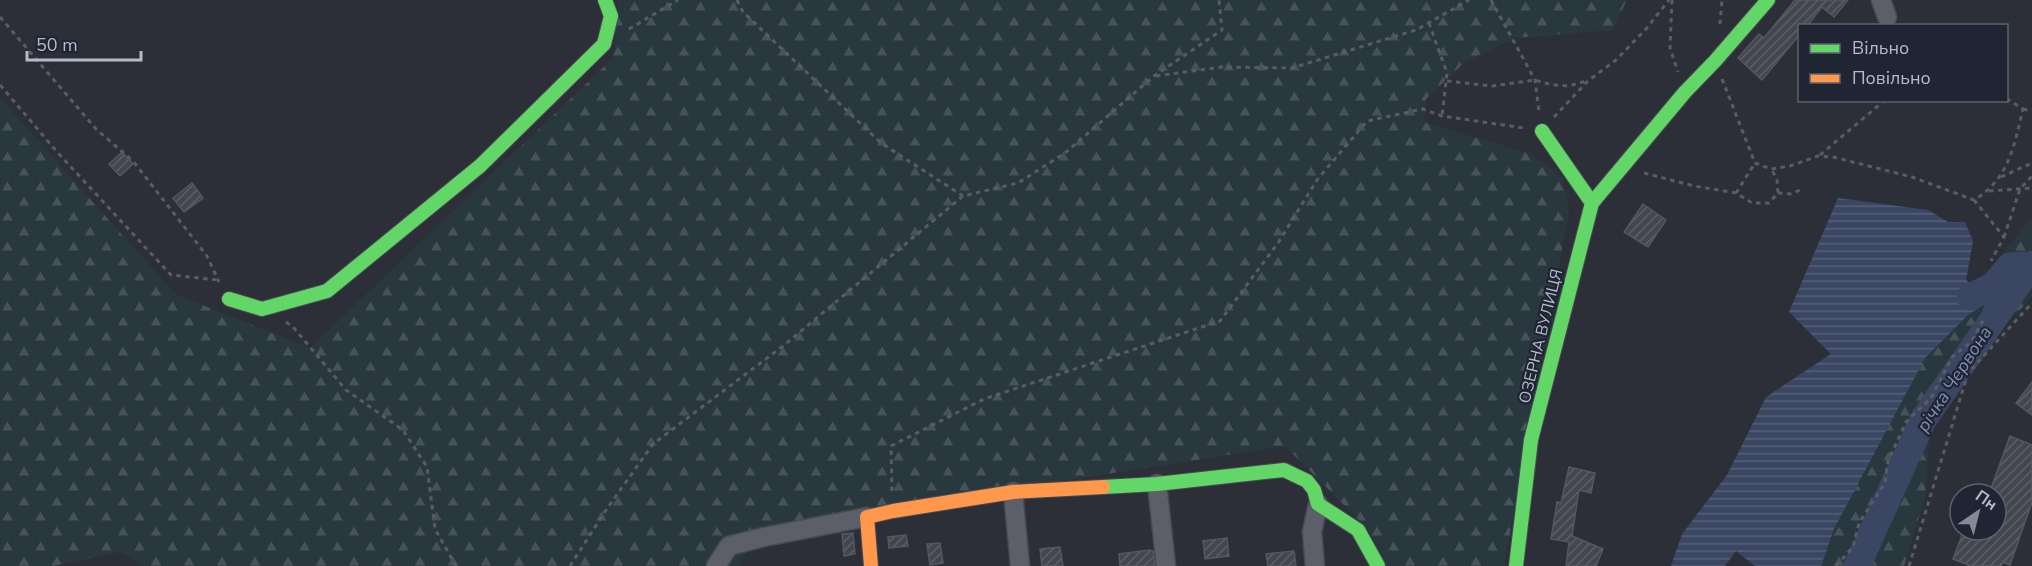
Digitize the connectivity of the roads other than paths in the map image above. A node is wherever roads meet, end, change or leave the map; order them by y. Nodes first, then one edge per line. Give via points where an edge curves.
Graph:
1 (604, 0) edge
2 (1768, 0) edge
3 (1542, 131) road end
4 (1592, 203) junction
5 (229, 299) road end
6 (1157, 484) junction
7 (1013, 492) junction
8 (1318, 504) junction
9 (867, 517) junction
10 (716, 566) edge
11 (872, 566) edge
12 (1020, 566) edge
13 (1166, 566) edge
14 (1315, 566) edge
15 (1378, 566) edge
16 (1515, 566) edge

1 - 5 street via 611,16 604,44 480,166 327,291 262,309
2 - 4 street
3 - 4 street
4 - 16 street, ОЗЕРНА ВУЛИЦЯ via 1531,440
6 - 7 street
6 - 8 street via 1284,470 1303,477 1316,492
6 - 13 street
7 - 9 street
7 - 12 street
8 - 14 street via 1312,532
8 - 15 street via 1358,530
9 - 10 street via 729,546
9 - 11 street

